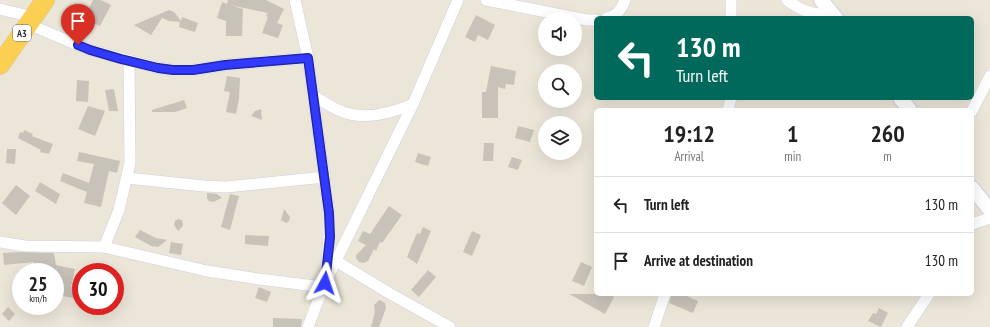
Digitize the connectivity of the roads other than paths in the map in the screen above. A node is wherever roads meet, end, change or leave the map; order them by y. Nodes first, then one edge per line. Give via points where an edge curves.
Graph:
1 (45, 0) edge
2 (295, 0) edge
3 (458, 0) edge
4 (486, 0) edge
5 (625, 0) edge
6 (731, 0) edge
7 (787, 0) edge
8 (821, 0) edge
9 (0, 9) edge
10 (611, 16) edge
11 (731, 16) edge
12 (834, 16) edge
13 (594, 20) edge
14 (30, 21) junction
15 (308, 58) junction
16 (129, 61) junction
17 (0, 65) edge
18 (990, 76) edge
19 (312, 95) junction
20 (902, 100) edge
21 (413, 104) junction
22 (908, 108) edge
23 (974, 108) edge
24 (127, 178) junction
25 (324, 178) junction
26 (974, 190) edge
27 (990, 210) edge
28 (990, 218) edge
29 (974, 223) edge
30 (0, 242) edge
31 (104, 247) junction
32 (336, 260) junction
33 (324, 285) junction
34 (664, 296) edge
35 (928, 296) edge
36 (308, 327) edge
37 (450, 327) edge
38 (654, 327) edge
39 (907, 327) edge

1 - 14 highway, A3
2 - 15 street
3 - 21 street
4 - 13 street
5 - 10 street via 618,12
6 - 11 street
7 - 12 street via 812,14
8 - 12 street
9 - 14 street
14 - 16 street via 90,50
14 - 17 highway, A3
15 - 16 street via 193,70 158,68
15 - 19 street
16 - 24 street via 131,150
18 - 23 street
19 - 21 street via 345,113 363,116 396,112
19 - 25 street
20 - 22 street
21 - 32 street
24 - 25 street via 226,187
24 - 31 street via 119,210
25 - 33 street via 330,237
26 - 27 street
28 - 29 street
30 - 31 street via 25,246
31 - 33 street via 207,271
32 - 33 street
32 - 37 street via 388,293
33 - 36 street
34 - 38 street
35 - 39 street

